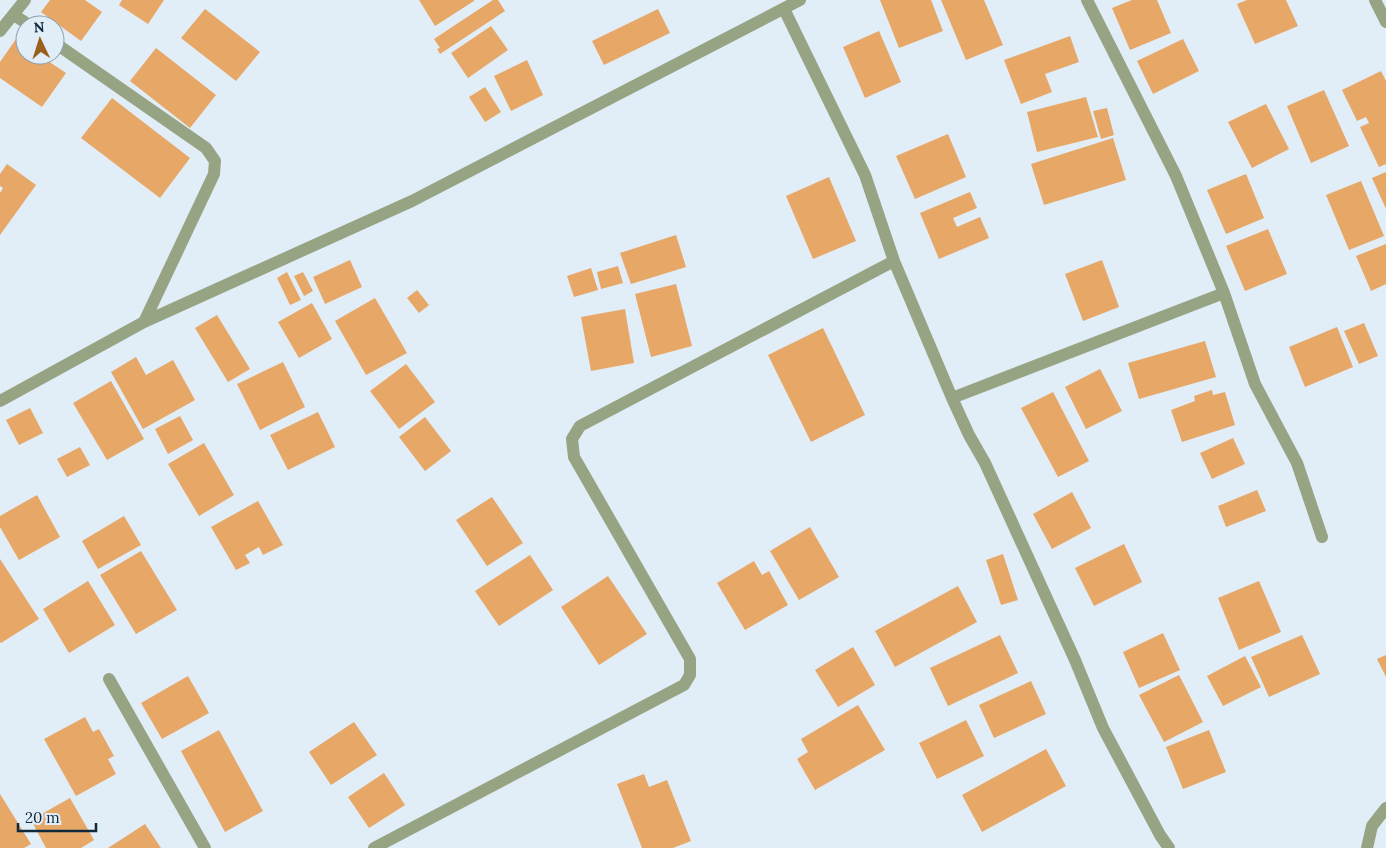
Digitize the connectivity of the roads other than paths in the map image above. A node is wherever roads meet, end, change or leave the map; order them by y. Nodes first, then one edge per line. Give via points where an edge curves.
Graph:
1 (25, 0) edge
2 (800, 0) edge
3 (1087, 0) edge
4 (1375, 0) edge
5 (784, 9) junction
6 (14, 15) joint
7 (1386, 22) edge
8 (0, 31) edge
9 (65, 50) edge
10 (894, 261) junction
11 (1224, 293) junction
12 (144, 322) junction
13 (952, 398) junction
14 (0, 401) edge
15 (1322, 537) dead end
16 (109, 678) dead end
17 (1386, 808) edge
18 (205, 848) edge
19 (374, 848) edge
20 (1169, 848) edge
21 (1367, 848) edge

1 - 6 street
2 - 5 street
3 - 11 street via 1176,176
4 - 7 street
5 - 10 street via 865,175
5 - 12 street via 412,201
6 - 8 street
9 - 12 street via 206,148 215,161 214,174
10 - 13 street
10 - 19 street via 580,426 572,440 574,457 690,659 690,675 684,685
11 - 13 street
11 - 15 street via 1255,384 1297,463
12 - 14 street
13 - 20 street via 990,472 1103,728
16 - 18 street
17 - 21 street via 1372,826

